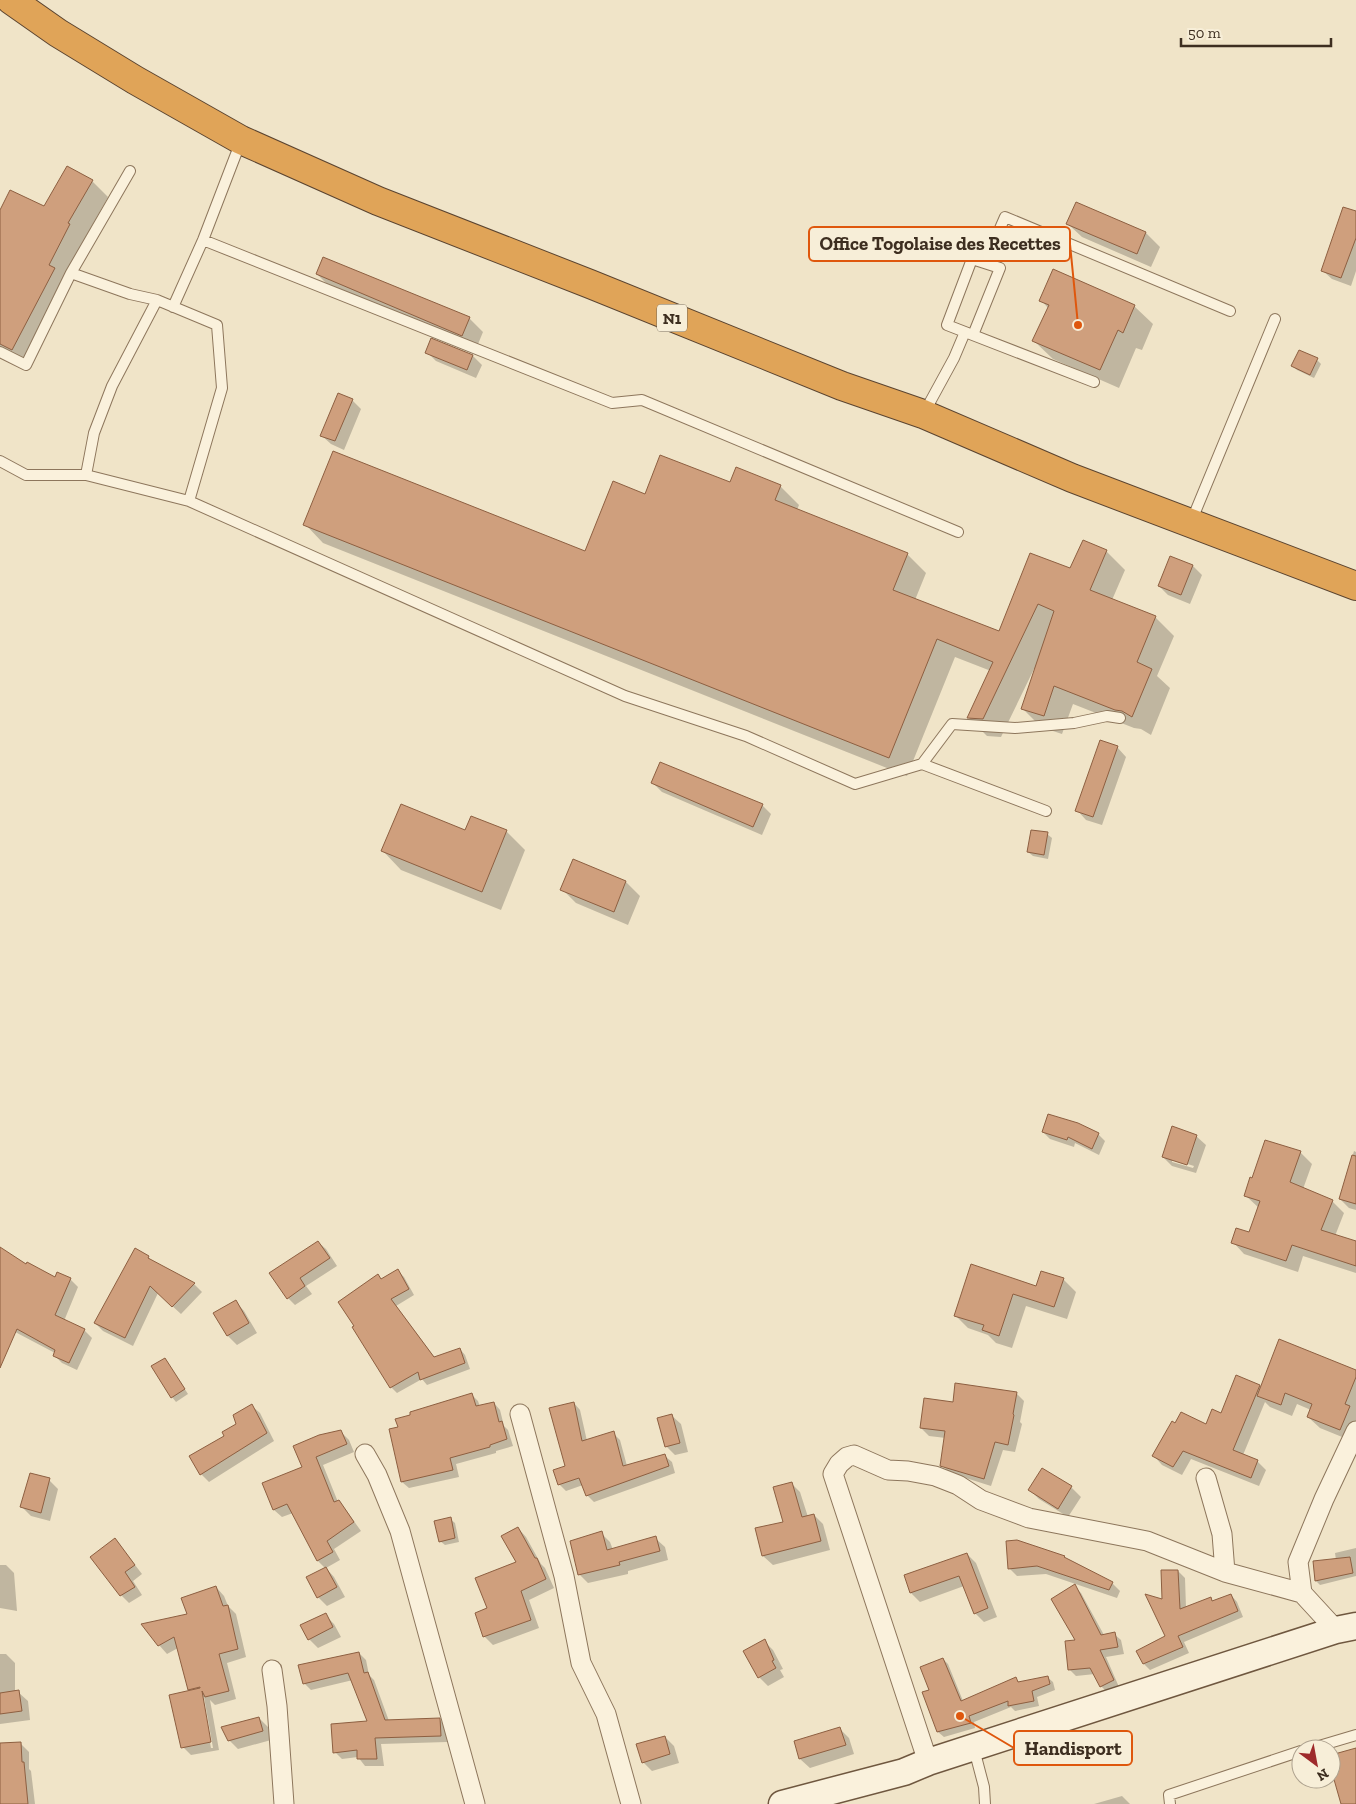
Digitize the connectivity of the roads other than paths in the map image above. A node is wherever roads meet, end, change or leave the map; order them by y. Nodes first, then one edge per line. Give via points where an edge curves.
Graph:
1 (11, 0) edge
2 (241, 140) junction
3 (130, 171) dead end
4 (203, 240) junction
5 (985, 263) junction
6 (71, 273) junction
7 (157, 300) junction
8 (173, 307) junction
9 (1230, 311) dead end
10 (1275, 319) dead end
11 (969, 334) junction
12 (0, 352) edge
13 (1094, 382) dead end
14 (923, 414) junction
15 (0, 461) edge
16 (86, 475) junction
17 (189, 501) junction
18 (1191, 523) junction
19 (958, 532) dead end
20 (1356, 586) edge
21 (1120, 718) dead end
22 (922, 764) junction
23 (1046, 811) dead end
24 (520, 1414) dead end
25 (1356, 1431) edge
26 (365, 1454) dead end
27 (1206, 1478) dead end
28 (1225, 1572) junction
29 (1302, 1593) junction
30 (1346, 1628) edge
31 (272, 1670) dead end
32 (1356, 1736) edge
33 (1341, 1740) edge
34 (973, 1748) junction
35 (1291, 1754) edge
36 (928, 1762) junction
37 (284, 1804) edge
38 (476, 1804) edge
39 (630, 1804) edge
40 (782, 1804) edge
41 (985, 1804) edge
42 (1170, 1804) edge

1 - 2 highway, N1 via 84,49
2 - 4 lane
2 - 14 highway, N1 via 378,201 842,386
3 - 6 lane
4 - 8 lane
4 - 19 lane via 612,403 642,400
5 - 9 lane via 1005,217
5 - 11 lane via 1000,268
5 - 11 lane via 972,259 947,325
6 - 7 lane
6 - 12 lane via 26,365
7 - 8 lane
7 - 16 lane via 112,386 94,432
8 - 17 lane via 217,325 218,334 222,388
10 - 18 lane
11 - 13 lane
11 - 14 lane
14 - 18 highway, N1 via 1072,478
15 - 16 lane via 26,475
16 - 17 lane
17 - 22 lane via 625,696 746,736 855,784
18 - 20 highway, N1
21 - 22 lane via 1107,716 1074,723 1015,728 952,724
22 - 23 lane
24 - 39 street via 564,1576 581,1664 606,1714
25 - 29 street via 1298,1562
26 - 38 street via 400,1531
27 - 28 street via 1222,1534
28 - 29 street
28 - 36 street via 1147,1541 1028,1518 981,1500 958,1485 935,1476 888,1470 854,1455 847,1457 833,1474
29 - 30 street
30 - 34 main road
31 - 37 street
32 - 33 lane
34 - 36 main road
34 - 41 lane via 984,1787
35 - 42 lane via 1169,1795
36 - 40 main road via 904,1772

